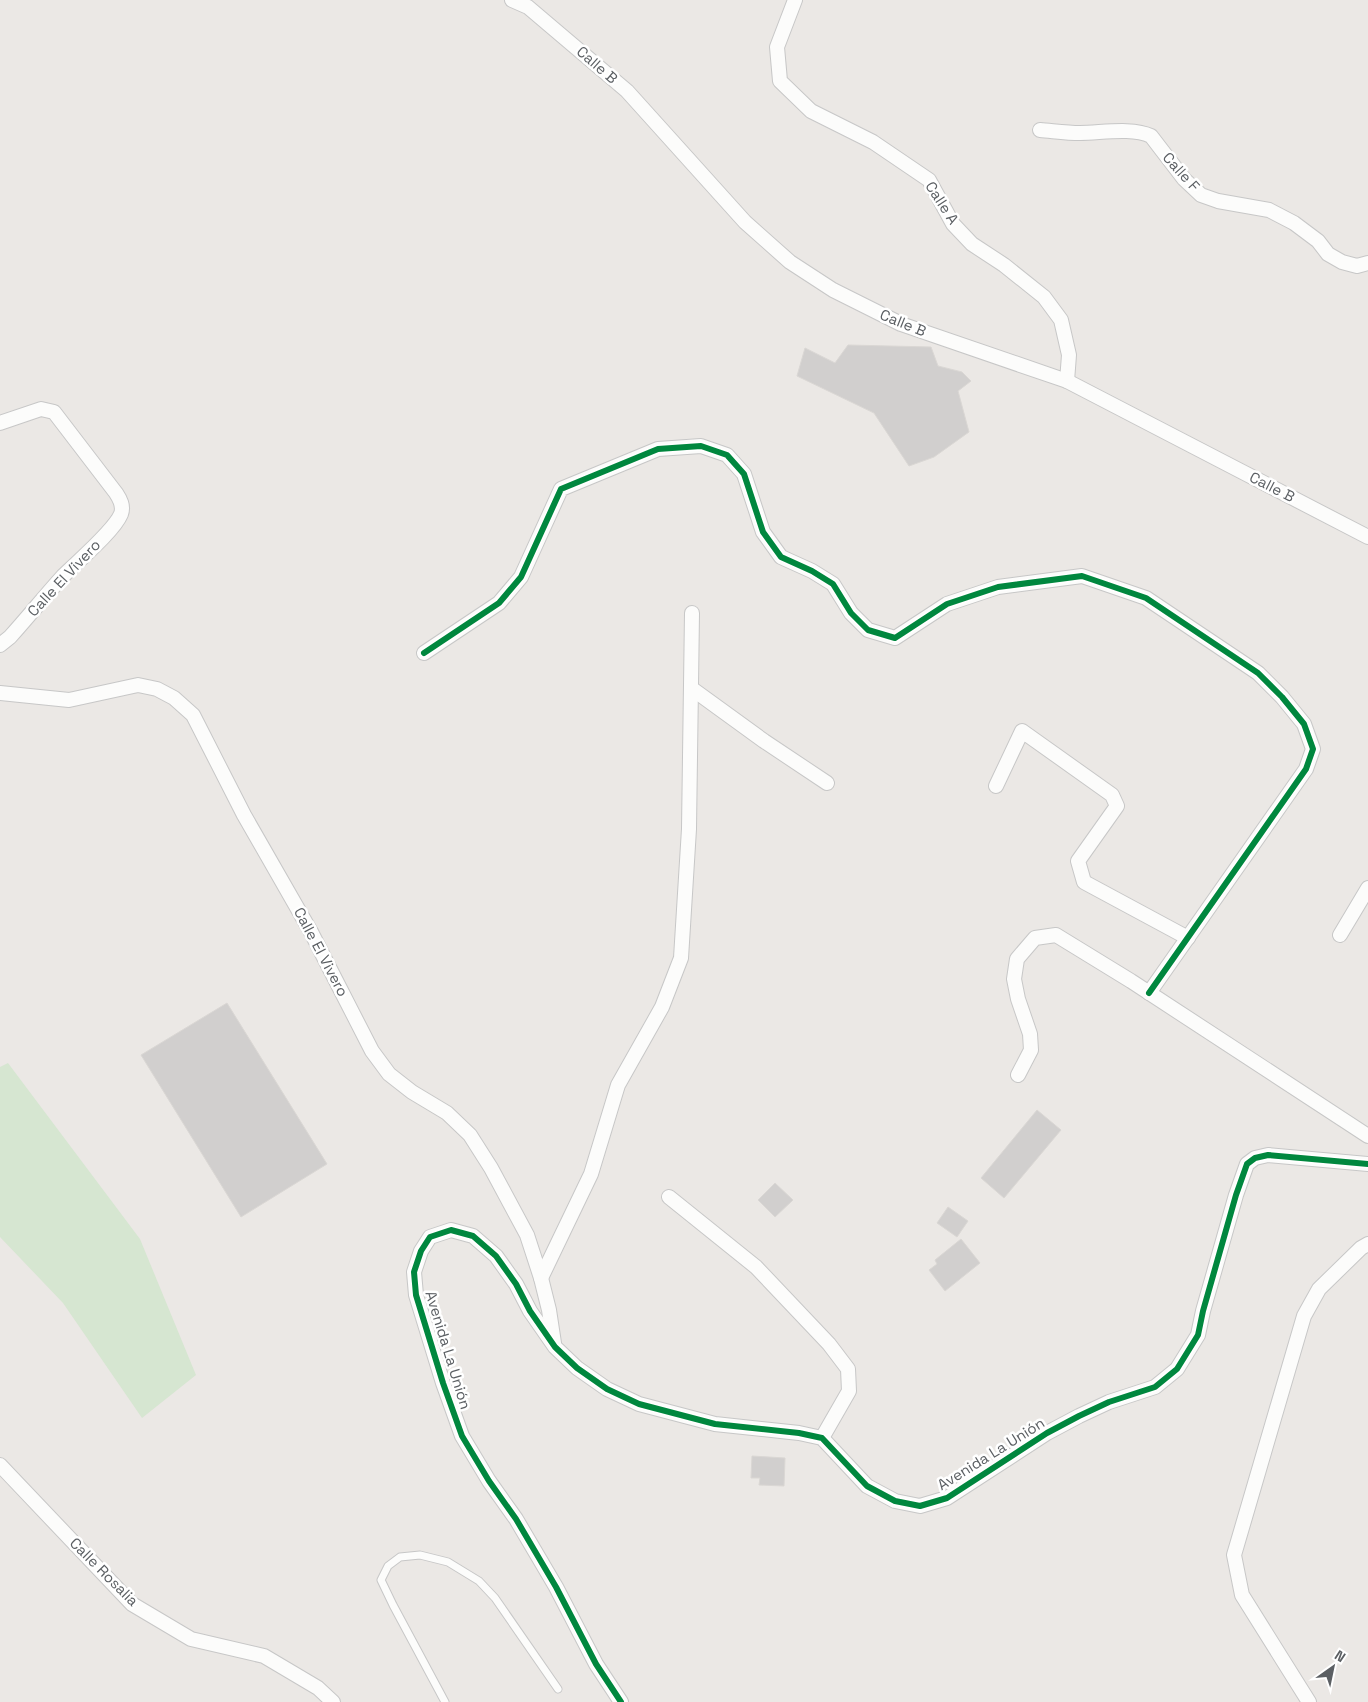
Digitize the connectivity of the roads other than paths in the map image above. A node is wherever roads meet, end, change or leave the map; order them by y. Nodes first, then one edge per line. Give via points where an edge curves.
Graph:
1 (512, 0) edge
2 (795, 0) edge
3 (526, 4) edge
4 (1040, 130) dead end
5 (1368, 263) edge
6 (1067, 381) junction
7 (0, 423) edge
8 (1368, 536) edge
9 (692, 613) dead end
10 (0, 645) edge
11 (424, 653) dead end
12 (691, 688) junction
13 (0, 693) edge
14 (827, 783) dead end
15 (996, 786) dead end
16 (1368, 888) edge
17 (1340, 935) dead end
18 (1188, 938) junction
19 (1149, 993) junction
20 (1018, 1075) dead end
21 (1368, 1136) edge
22 (1368, 1165) edge
23 (669, 1197) dead end
24 (1368, 1244) edge
25 (541, 1278) junction
26 (555, 1347) junction
27 (822, 1438) junction
28 (0, 1465) edge
29 (558, 1689) dead end
30 (333, 1702) edge
31 (445, 1702) edge
32 (621, 1702) edge
33 (1309, 1702) edge

1 - 3 street, Calle B
2 - 6 street, Calle A via 778,47 780,81 811,111 873,142 929,180 954,224 972,244 1044,297 1061,320 1069,356
3 - 6 street, Calle B via 627,91 745,222 790,262 833,290 902,324
4 - 5 street, Calle F via 1145,133 1201,195 1269,210 1294,223 1318,241 1328,254 1342,262 1357,266
6 - 8 street, Calle B
7 - 10 street, Calle El Vivero via 41,409 54,412 116,493 122,507 121,514 108,531
9 - 12 street
11 - 18 street via 499,603 520,577 561,489 658,449 701,446 727,455 744,474 763,532 781,557 833,584 851,613 868,630 895,638 947,604 998,587 1082,576 1146,598 1258,673 1304,724 1313,749 1306,769
12 - 14 street
12 - 25 street via 689,829 681,958 662,1007 618,1085 591,1174
13 - 25 street, Calle El Vivero via 68,700 138,686 174,698 193,715 372,1051 389,1074 447,1113 470,1135 527,1234
15 - 18 street via 1022,731 1112,795 1117,806 1078,861 1084,882
16 - 17 street
18 - 19 street
19 - 20 street via 1056,935 1034,938 1017,958 1014,979 1030,1034 1031,1050
19 - 21 street
22 - 27 street, Avenida La Unión via 1268,1155 1247,1164 1198,1335 1177,1369 1155,1388 1109,1402 1047,1433 947,1498 920,1506 895,1501 867,1486
23 - 27 street via 756,1267 829,1344 848,1369 849,1391
24 - 33 street via 1319,1289 1304,1316 1234,1555 1242,1595
25 - 26 street, Calle El Vivero
26 - 27 street, Avenida La Unión via 577,1368 607,1389 639,1404 715,1424
26 - 32 street, Avenida La Unión via 496,1256 473,1236 451,1230 430,1237 414,1272 416,1295 462,1436 516,1519 596,1664
28 - 30 street, Calle Rosalia via 132,1604 192,1639 264,1656 318,1688
29 - 31 lane via 480,1581 448,1562 420,1555 400,1557 388,1566 382,1580

